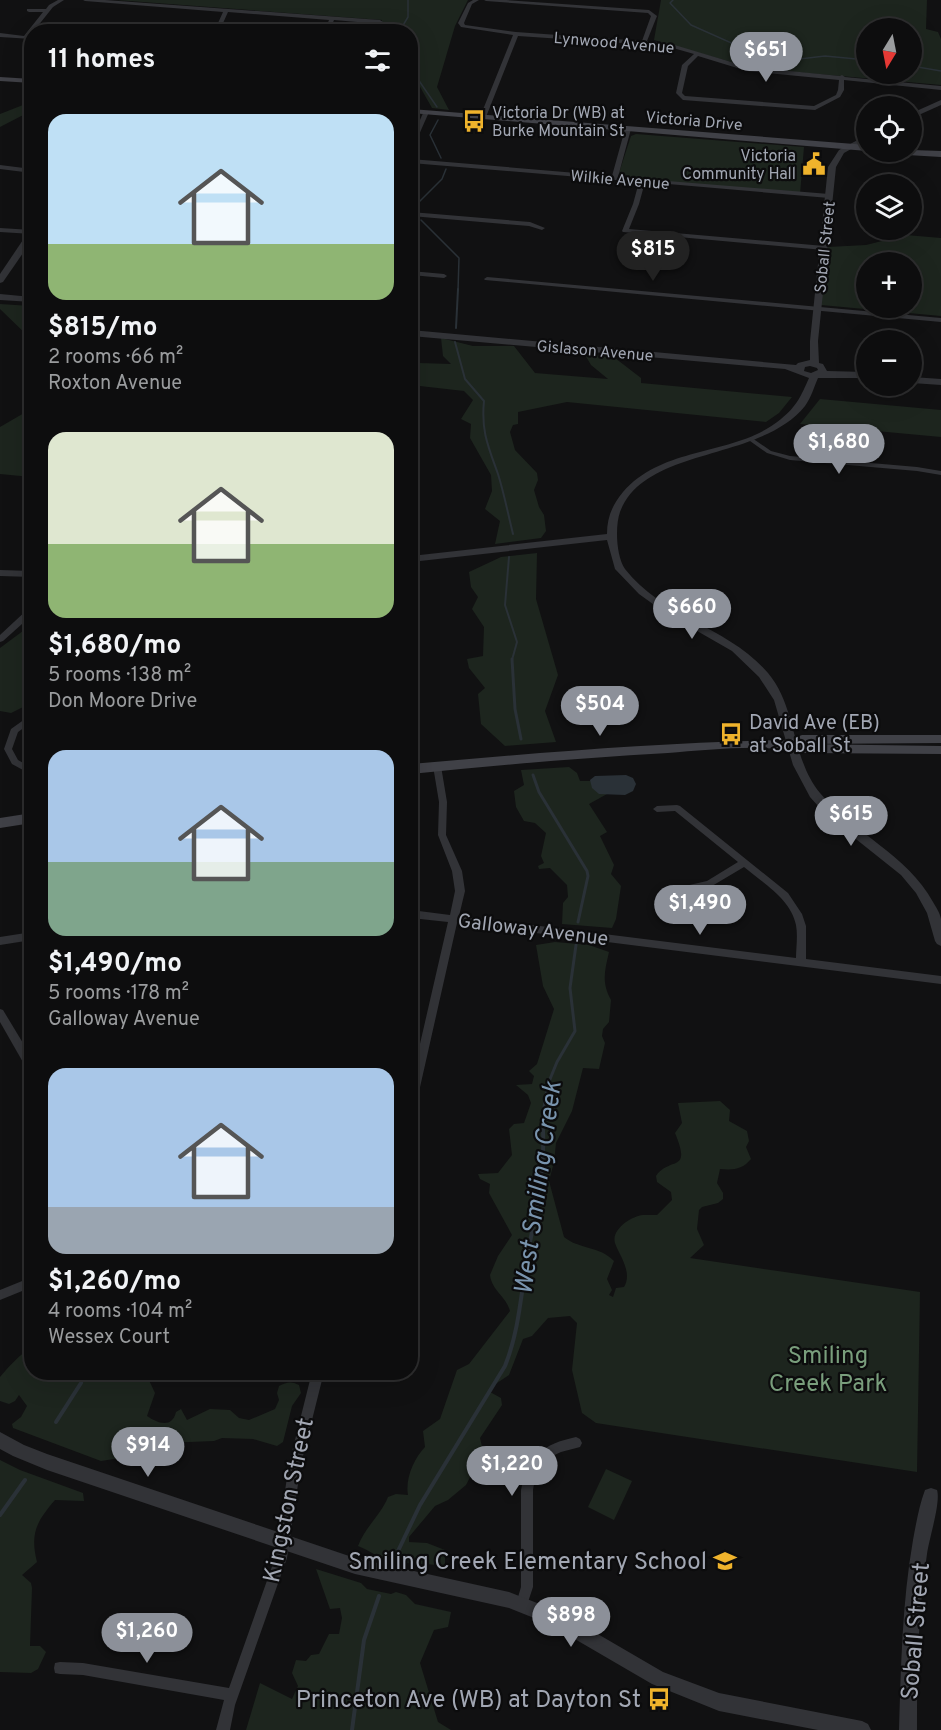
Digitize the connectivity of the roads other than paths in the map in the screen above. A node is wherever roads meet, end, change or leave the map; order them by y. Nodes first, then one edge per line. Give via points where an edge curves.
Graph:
1 (62, 0) edge
2 (85, 0) edge
3 (477, 0) edge
4 (486, 0) edge
5 (562, 3) edge
6 (29, 10) dead end
7 (47, 11) junction
8 (226, 11) junction
9 (333, 19) junction
10 (380, 22) dead end
11 (38, 24) edge
12 (220, 24) edge
13 (330, 24) edge
14 (516, 34) junction
15 (0, 35) edge
16 (24, 37) edge
17 (644, 43) junction
18 (697, 54) junction
19 (842, 77) junction
20 (0, 79) edge
21 (24, 80) edge
22 (941, 88) edge
23 (939, 106) edge
24 (418, 111) edge
25 (426, 112) junction
26 (922, 112) edge
27 (483, 117) junction
28 (628, 129) junction
29 (418, 130) edge
30 (856, 142) edge
31 (846, 147) junction
32 (856, 147) edge
33 (922, 153) edge
34 (941, 154) edge
35 (418, 162) edge
36 (0, 166) edge
37 (24, 170) edge
38 (614, 179) junction
39 (642, 181) junction
40 (829, 196) junction
41 (418, 215) edge
42 (542, 228) dead end
43 (0, 230) edge
44 (24, 232) edge
45 (24, 245) edge
46 (824, 248) junction
47 (418, 274) edge
48 (444, 276) dead end
49 (486, 279) dead end
50 (0, 280) edge
51 (0, 297) edge
52 (24, 299) edge
53 (818, 309) junction
54 (941, 320) edge
55 (418, 334) edge
56 (810, 372) junction
57 (856, 374) edge
58 (922, 381) edge
59 (941, 382) edge
60 (752, 440) junction
61 (941, 474) edge
62 (611, 537) junction
63 (418, 558) edge
64 (0, 573) edge
65 (24, 574) edge
66 (24, 617) edge
67 (0, 639) edge
68 (24, 723) edge
69 (941, 739) edge
70 (791, 744) junction
71 (941, 750) edge
72 (437, 766) junction
73 (24, 767) edge
74 (418, 768) edge
75 (657, 809) dead end
76 (24, 819) edge
77 (0, 823) edge
78 (745, 862) junction
79 (688, 888) dead end
80 (418, 915) edge
81 (455, 919) junction
82 (24, 937) edge
83 (0, 941) edge
84 (941, 941) edge
85 (801, 963) junction
86 (941, 980) edge
87 (0, 1013) edge
88 (24, 1045) edge
89 (418, 1075) edge
90 (24, 1285) edge
91 (0, 1295) edge
92 (316, 1380) edge
93 (0, 1440) edge
94 (576, 1443) dead end
95 (936, 1497) edge
96 (284, 1543) junction
97 (522, 1604) junction
98 (60, 1668) dead end
99 (233, 1695) junction
100 (223, 1730) edge
101 (862, 1730) edge
102 (908, 1730) edge

1 - 7 street
2 - 8 street
3 - 14 street, Lynwood Avenue via 470,4 463,26
4 - 5 street
5 - 17 street via 651,13 654,16
6 - 7 street
7 - 11 street
8 - 9 street
8 - 12 street
9 - 10 street
9 - 13 street
14 - 17 street, Lynwood Avenue
14 - 27 street
15 - 16 street
17 - 18 street, Lynwood Avenue via 670,45
18 - 19 street, Lynwood Avenue via 753,70
18 - 19 street via 685,66 679,93 683,98 814,108 838,96
19 - 22 street, Lynwood Avenue
20 - 21 main road
23 - 26 street
24 - 25 main road, Victoria Drive
25 - 27 main road, Victoria Drive
25 - 29 street
27 - 28 main road, Victoria Drive
28 - 31 main road, Victoria Drive
28 - 38 street
30 - 31 street
31 - 32 main road, Victoria Drive
31 - 40 street, Soball Street via 833,164
33 - 34 main road
35 - 38 street, Wilkie Avenue
36 - 37 street
38 - 39 street, Wilkie Avenue
39 - 40 street, Wilkie Avenue
39 - 46 street via 626,231
40 - 46 street, Soball Street
41 - 42 street
43 - 44 street
45 - 50 street
46 - 53 street, Soball Street
47 - 48 street
49 - 53 street
51 - 52 street
53 - 54 street
53 - 56 street, Soball Street
55 - 56 street, Gislason Avenue
56 - 57 street, Gislason Avenue
56 - 60 street via 802,404 774,429
58 - 59 street
60 - 61 street via 769,452 790,458
60 - 62 street via 666,465 639,482 621,500 612,521
62 - 63 street
62 - 70 street via 619,567 647,599 738,650 765,676 783,712
64 - 65 street
66 - 67 street
68 - 73 street via 14,731 8,749 15,762
69 - 70 main road via 802,739
70 - 71 main road via 806,749
70 - 72 main road via 603,752
70 - 84 street via 801,774 820,801 897,863 916,884 930,907
72 - 74 main road
72 - 81 street via 443,802 441,835 460,882
75 - 78 street via 677,808
76 - 77 main road
78 - 79 street via 709,884
78 - 85 street via 779,889 794,907 801,926
80 - 81 street, Galloway Avenue
81 - 85 street, Galloway Avenue
81 - 89 street
82 - 83 street
85 - 86 street, Galloway Avenue
87 - 88 street
90 - 91 street
92 - 96 street, Kingston Street via 295,1464
93 - 96 street via 32,1456
94 - 97 street via 548,1451 530,1477 527,1587
95 - 102 street, Soball Street via 920,1560 910,1639
96 - 97 street via 375,1572
96 - 99 street, Kingston Street
97 - 101 street via 658,1678 694,1693 739,1707
98 - 99 street
99 - 100 street, Kingston Street

